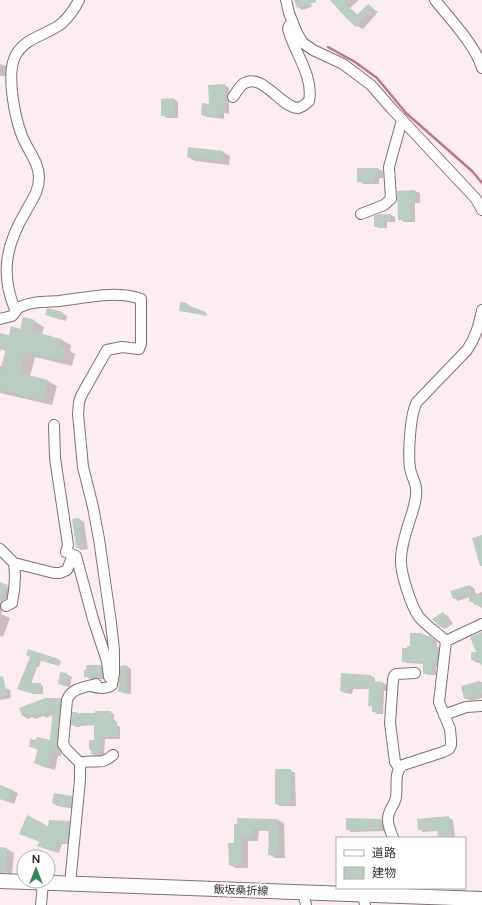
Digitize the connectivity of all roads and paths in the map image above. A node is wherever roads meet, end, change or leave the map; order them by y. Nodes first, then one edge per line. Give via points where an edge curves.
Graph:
1 (79, 0) edge
2 (286, 0) edge
3 (435, 0) edge
4 (293, 23) junction
5 (482, 68) edge
6 (233, 97) dead end
7 (402, 120) junction
8 (482, 210) edge
9 (361, 214) dead end
10 (18, 307) junction
11 (482, 310) edge
12 (0, 319) edge
13 (54, 425) dead end
14 (0, 550) edge
15 (73, 555) junction
16 (14, 563) junction
17 (6, 606) dead end
18 (482, 624) edge
19 (446, 641) junction
20 (415, 673) dead end
21 (90, 686) junction
22 (482, 706) edge
23 (444, 714) junction
24 (114, 755) dead end
25 (80, 763) junction
26 (399, 768) junction
27 (393, 837) edge
28 (0, 881) edge
29 (16, 882) edge
30 (56, 883) edge
31 (70, 884) junction
32 (42, 889) edge
33 (407, 896) edge
34 (304, 899) edge
35 (482, 899) edge
36 (364, 900) edge
37 (41, 905) edge

1 - 10 street via 70,16 61,24 22,46 11,69 18,124 39,168 36,195 12,235 4,261 8,293 14,307
2 - 4 street
3 - 5 street via 471,46
4 - 6 street via 288,29 303,65 310,91 309,101 298,108 291,106 258,83 250,82 244,83
4 - 7 street via 303,44 361,76
7 - 8 street via 476,199
7 - 9 street via 389,167 391,199 384,205
10 - 12 street via 12,316
10 - 21 street via 34,302 96,296 119,295 141,299 139,349 122,347 107,350 79,402 83,467 99,539 114,650 112,685 107,688
11 - 19 street via 473,342 417,402 412,417 410,468 416,496 406,532 401,564 414,607 420,617
13 - 15 street via 55,458 68,545 66,552
14 - 16 street
15 - 16 street via 67,570 54,574
15 - 21 street via 76,556 108,670 108,679
16 - 17 street via 15,590 12,603
18 - 19 street
19 - 23 street via 439,697
20 - 26 street via 396,674 393,680 390,723 395,762
21 - 25 street via 71,693 66,707 63,744
22 - 23 street via 466,707
23 - 26 street via 450,730 449,749
24 - 25 street via 104,762
25 - 31 street
26 - 27 street via 396,798 388,817
28 - 29 main road, 飯坂桑折線
30 - 31 main road, 飯坂桑折線
31 - 34 main road, 飯坂桑折線
32 - 37 street
33 - 35 main road, 飯坂桑折線
33 - 36 main road, 飯坂桑折線
34 - 36 main road, 飯坂桑折線

